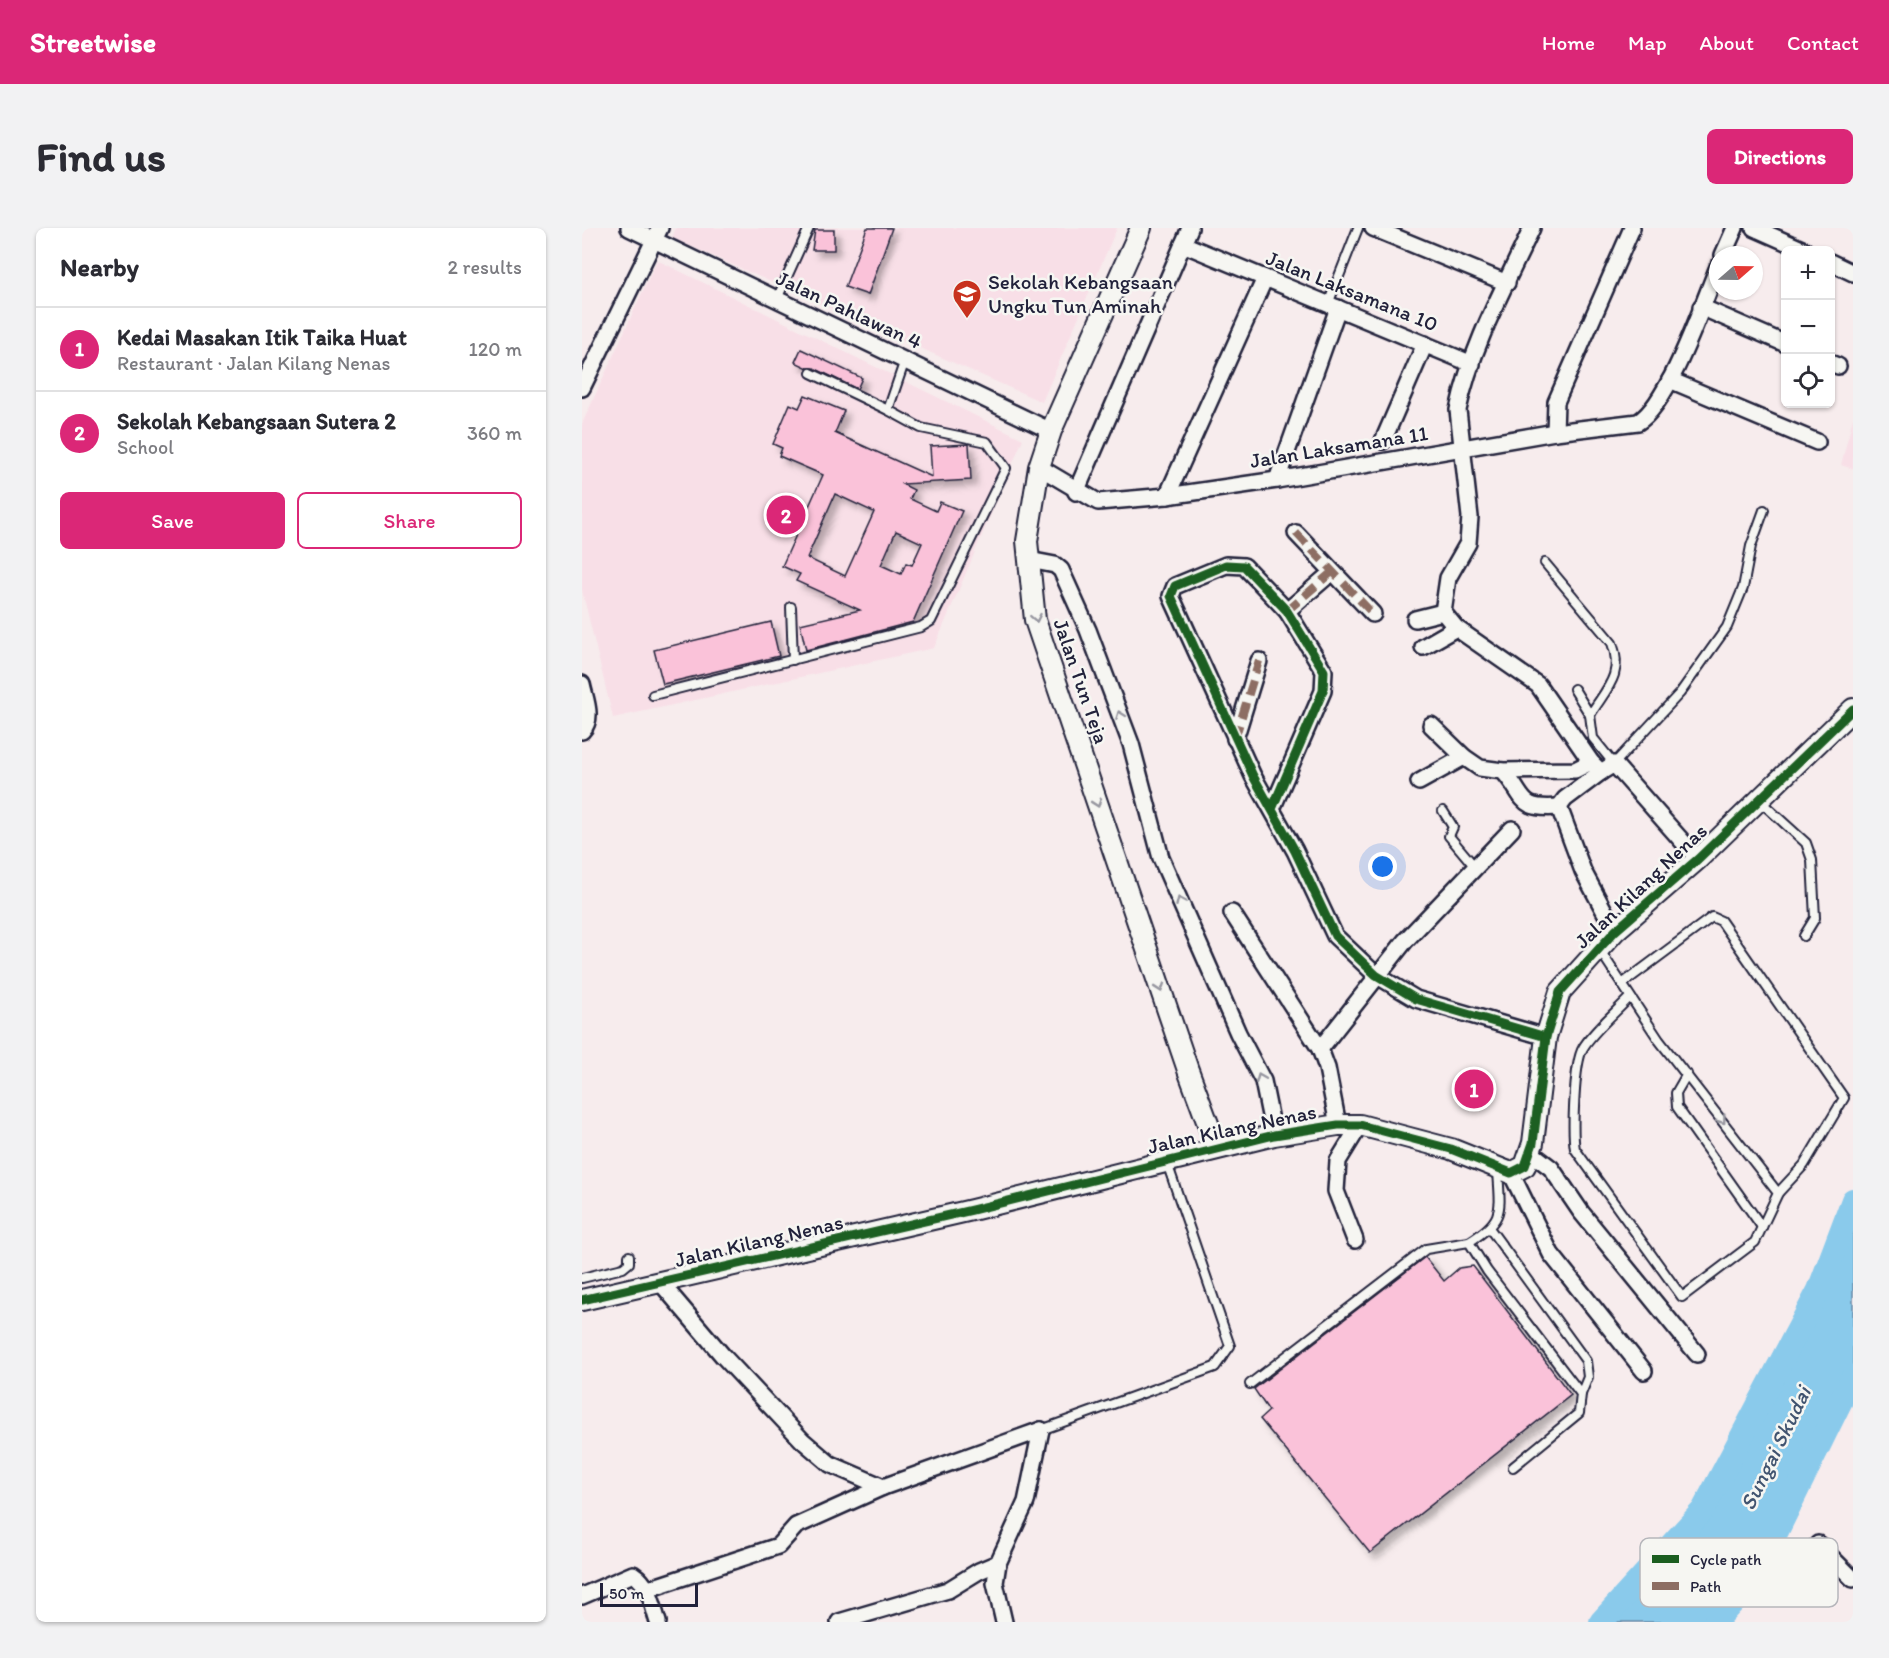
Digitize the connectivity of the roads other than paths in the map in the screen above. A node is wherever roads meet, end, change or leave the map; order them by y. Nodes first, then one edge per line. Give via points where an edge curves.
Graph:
1 (629, 228) edge
2 (809, 228) edge
3 (1141, 228) edge
4 (1190, 228) edge
5 (1358, 228) edge
6 (1373, 228) edge
7 (1532, 228) edge
8 (1632, 228) edge
9 (1735, 228) edge
10 (1754, 228) edge
11 (658, 234) edge
12 (1183, 244) junction
13 (1727, 246) edge
14 (1795, 246) edge
15 (1835, 264) edge
16 (1853, 273) edge
17 (1265, 278) junction
18 (1507, 283) junction
19 (1709, 288) edge
20 (777, 299) junction
21 (1333, 306) junction
22 (1701, 307) junction
23 (1781, 342) edge
24 (1425, 344) junction
25 (905, 359) junction
26 (1472, 364) junction
27 (811, 373) dead end
28 (1670, 380) junction
29 (582, 388) edge
30 (888, 410) junction
31 (1051, 431) junction
32 (1555, 432) junction
33 (1383, 441) dead end
34 (1817, 442) dead end
35 (1462, 448) junction
36 (1039, 467) junction
37 (1277, 480) junction
38 (1076, 492) junction
39 (1167, 496) junction
40 (1764, 510) dead end
41 (1296, 533) dead end
42 (1029, 560) junction
43 (1545, 563) dead end
44 (1332, 572) junction
45 (791, 607) dead end
46 (1287, 611) junction
47 (1443, 612) junction
48 (1373, 614) dead end
49 (1415, 619) dead end
50 (1456, 628) junction
51 (1423, 647) dead end
52 (793, 660) junction
53 (1259, 661) dead end
54 (582, 684) edge
55 (1574, 689) dead end
56 (653, 695) dead end
57 (1853, 709) edge
58 (1590, 715) junction
59 (1431, 725) dead end
60 (584, 729) edge
61 (1235, 739) junction
62 (1464, 757) junction
63 (1602, 766) junction
64 (1503, 771) junction
65 (1419, 782) dead end
66 (1758, 800) junction
67 (1559, 807) junction
68 (1272, 809) junction
69 (1443, 811) dead end
70 (1512, 829) dead end
71 (1698, 859) junction
72 (1475, 867) junction
73 (1233, 913) dead end
74 (1615, 931) junction
75 (1804, 936) dead end
76 (1599, 948) junction
77 (1376, 975) junction
78 (1622, 984) junction
79 (1630, 997) junction
80 (1545, 1037) junction
81 (1320, 1049) junction
82 (1687, 1074) junction
83 (1338, 1125) junction
84 (1360, 1125) junction
85 (1274, 1135) junction
86 (1217, 1148) junction
87 (1530, 1152) junction
88 (1167, 1162) junction
89 (1504, 1171) junction
90 (1778, 1193) junction
91 (1762, 1227) junction
92 (1490, 1229) junction
93 (1355, 1240) dead end
94 (1469, 1242) junction
95 (629, 1256) dead end
96 (582, 1278) edge
97 (660, 1282) junction
98 (582, 1300) edge
99 (1698, 1354) dead end
100 (1644, 1371) dead end
101 (1250, 1384) dead end
102 (1581, 1394) junction
103 (1041, 1430) junction
104 (1513, 1467) dead end
105 (883, 1487) junction
106 (998, 1563) junction
107 (1838, 1564) edge
108 (1853, 1579) edge
109 (648, 1589) junction
110 (582, 1596) edge
111 (860, 1619) edge
112 (658, 1622) edge
113 (839, 1622) edge
114 (1004, 1622) edge

1 - 11 street, Jalan Pahlawan 4
2 - 20 lane
3 - 31 street, Jalan Tun Teja
4 - 12 street
5 - 21 lane
6 - 18 street
7 - 18 street
8 - 32 street via 1556,402
9 - 13 street
10 - 14 street
11 - 20 street, Jalan Pahlawan 4
11 - 29 street
12 - 17 street, Jalan Laksamana 10
12 - 38 street
15 - 16 street
17 - 21 street, Jalan Laksamana 10
17 - 39 street
18 - 26 street
19 - 22 street
20 - 25 street, Jalan Pahlawan 4
21 - 24 street, Jalan Laksamana 10
21 - 37 street
22 - 23 street
22 - 28 street
24 - 26 street, Jalan Laksamana 10
24 - 33 street
25 - 30 lane
25 - 31 street, Jalan Pahlawan 4
26 - 35 street via 1458,410
27 - 30 lane
28 - 32 street, Jalan Laksamana 11 via 1638,422
28 - 34 street
30 - 52 lane via 921,428 987,442 1006,468 931,621 921,627
31 - 36 street, Jalan Tun Teja
32 - 35 street, Jalan Laksamana 11
35 - 37 street, Jalan Laksamana 11
35 - 47 street via 1470,517 1468,543 1448,578
36 - 38 street, Jalan Laksamana 11
36 - 42 street, Jalan Tun Teja via 1027,541
37 - 39 street, Jalan Laksamana 11
38 - 39 street, Jalan Laksamana 11 via 1098,502
40 - 63 lane via 1750,546 1743,588 1727,627 1680,693
41 - 44 street
85 -> 42 street via 1263,1081 1161,858 1131,744 1088,630 1061,570
42 -> 86 street, Jalan Tun Teja via 1035,620
43 - 58 lane via 1612,643 1617,657 1616,673
44 - 46 street
44 - 48 street
45 - 52 lane
46 - 61 street via 1240,564 1178,584 1172,590 1175,609
46 - 68 street via 1320,664 1325,681
47 - 49 street
47 - 50 street
50 - 51 street
50 - 63 street via 1539,685
52 - 56 lane
53 - 61 street
54 - 60 street via 589,714
55 - 58 lane
57 - 66 street, Jalan Kilang Nenas
58 - 63 lane
59 - 62 street
61 - 68 street
62 - 64 street via 1480,768
62 - 65 street
63 - 64 street
63 - 67 street
63 - 71 street
64 - 67 street via 1529,805
66 - 71 street, Jalan Kilang Nenas
66 - 75 lane via 1806,843 1812,860 1815,918
67 - 74 street via 1583,871
68 - 77 street via 1335,936
69 - 72 lane via 1453,827 1449,836 1452,843
70 - 72 street
71 - 74 street, Jalan Kilang Nenas
72 - 77 street
73 - 81 street
74 - 76 street, Jalan Kilang Nenas
76 - 78 lane
76 - 80 street, Jalan Kilang Nenas via 1560,992
77 - 80 street via 1416,999
77 - 81 street
78 - 79 lane
78 - 90 lane via 1712,917 1721,921 1844,1098 1804,1165
79 - 82 lane
79 - 91 lane via 1582,1048 1575,1149 1682,1297 1755,1242
80 - 87 street, Jalan Kilang Nenas
81 - 83 street
82 -> 90 lane
82 - 91 lane via 1676,1093 1677,1107
83 - 84 street, Jalan Kilang Nenas
83 - 85 street, Jalan Kilang Nenas
84 - 89 street, Jalan Kilang Nenas via 1451,1149
84 - 93 street via 1338,1161 1336,1191
85 - 86 street, Jalan Kilang Nenas
86 - 88 street, Jalan Kilang Nenas
87 - 89 street via 1525,1166
87 - 99 street via 1551,1168 1581,1212
88 - 97 street, Jalan Kilang Nenas
88 - 103 lane via 1230,1346 1215,1367
89 - 92 lane via 1500,1212
89 - 100 street via 1551,1254
90 - 91 lane
92 - 94 lane
92 - 102 lane via 1586,1361 1588,1377
94 - 101 lane via 1425,1249
94 - 102 lane
95 - 96 lane via 629,1263 623,1268
97 - 98 street, Jalan Kilang Nenas
97 - 105 street via 802,1440 830,1464
102 - 104 lane via 1579,1413
103 - 105 street
103 - 106 street via 1026,1502
105 - 109 street via 796,1526 778,1546
106 - 111 street via 948,1590
106 - 114 street via 995,1583
107 - 108 street
109 - 110 street via 633,1574
109 - 112 street
111 - 113 street

